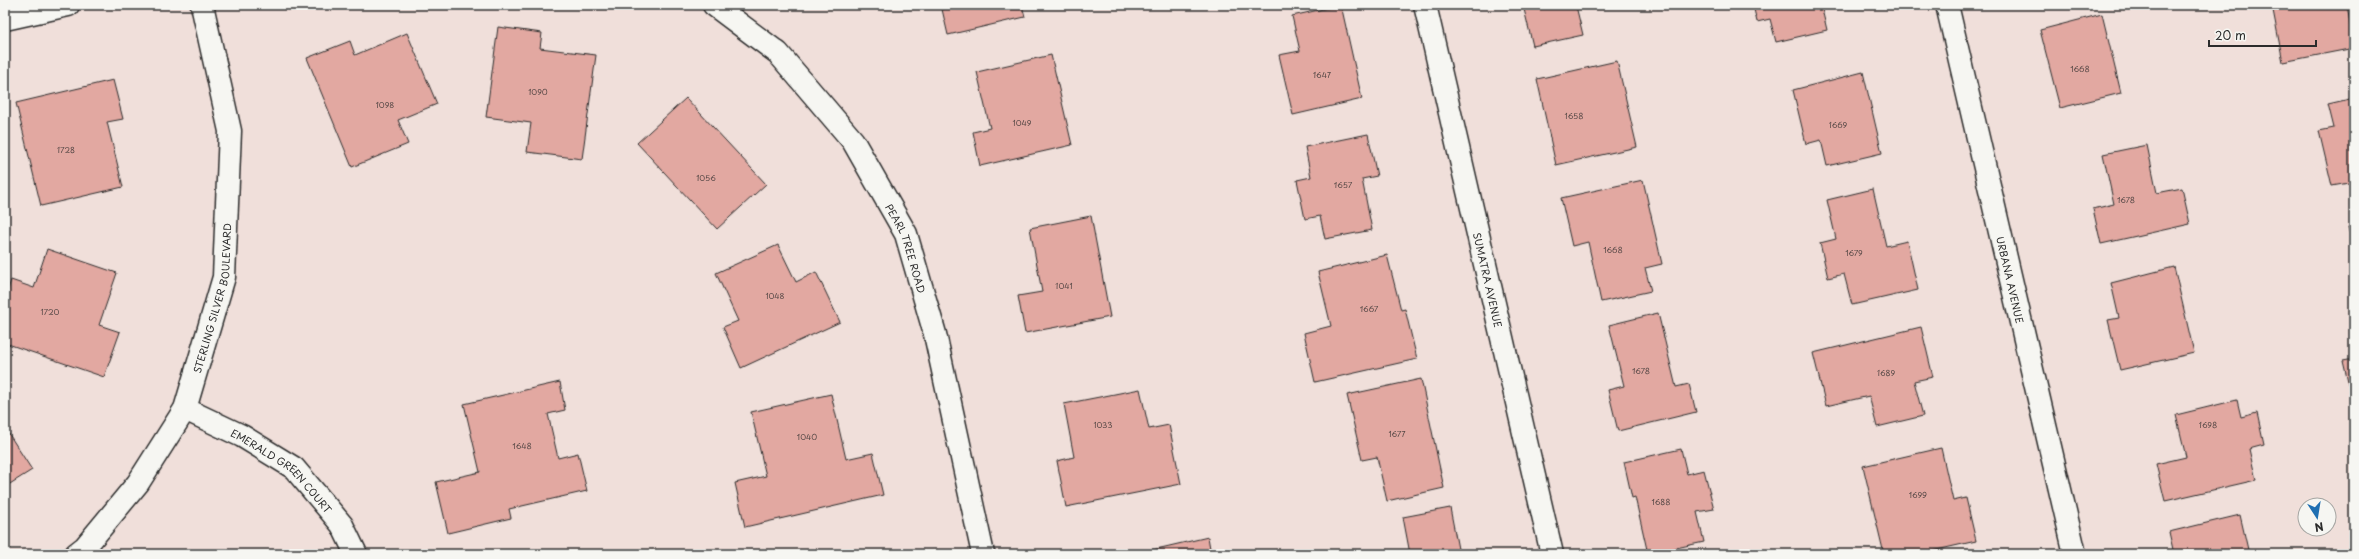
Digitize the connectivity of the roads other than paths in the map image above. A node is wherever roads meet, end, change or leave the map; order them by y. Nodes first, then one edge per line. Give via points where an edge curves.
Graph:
1 (68, 5) edge
2 (202, 5) edge
3 (716, 5) edge
4 (1425, 5) edge
5 (1947, 5) edge
6 (5, 19) edge
7 (185, 410) junction
8 (76, 554) edge
9 (356, 554) edge
10 (983, 554) edge
11 (1552, 554) edge
12 (2075, 554) edge

1 - 6 street
2 - 7 street, STERLING SILVER BOULEVARD via 230,131 224,277
3 - 10 street, PEARL TREE ROAD via 778,53 853,141 906,234 935,334
4 - 11 street, SUMATRA AVENUE
5 - 12 street, URBANA AVENUE
7 - 8 street, STERLING SILVER BOULEVARD via 138,482 85,547
7 - 9 street, EMERALD GREEN COURT via 242,436 294,468 342,525

